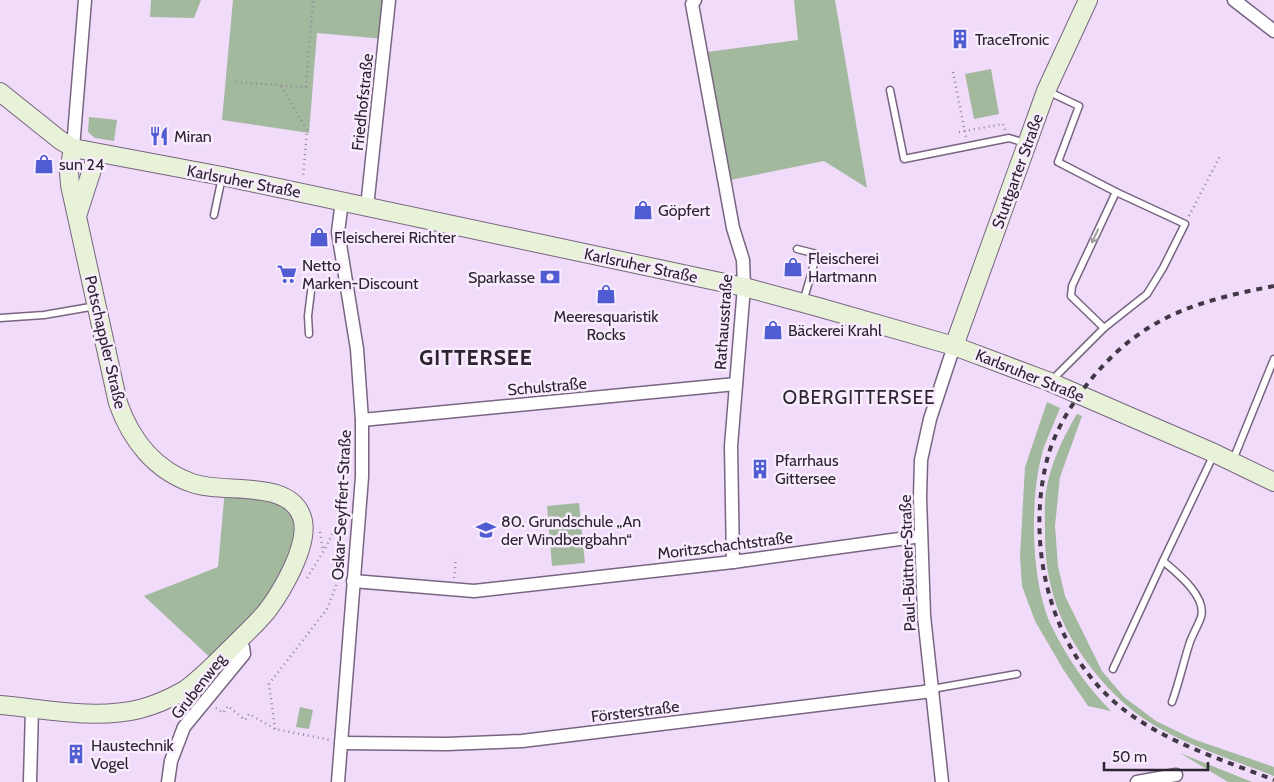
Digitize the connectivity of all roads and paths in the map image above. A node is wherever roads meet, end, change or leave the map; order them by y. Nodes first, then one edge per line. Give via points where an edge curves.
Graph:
1 (85, 0) edge
2 (313, 0) edge
3 (389, 0) edge
4 (695, 0) edge
5 (1088, 0) edge
6 (1234, 0) edge
7 (1274, 30) edge
8 (954, 72) dead end
9 (236, 82) dead end
10 (281, 86) junction
11 (890, 90) dead end
12 (1046, 91) junction
13 (0, 92) edge
14 (959, 132) dead end
15 (964, 132) junction
16 (1008, 138) junction
17 (1026, 144) junction
18 (967, 146) junction
19 (73, 148) junction
20 (97, 154) junction
21 (1221, 154) dead end
22 (222, 176) junction
23 (302, 179) dead end
24 (1116, 192) junction
25 (342, 201) junction
26 (367, 207) junction
27 (78, 213) junction
28 (214, 215) dead end
29 (1185, 224) junction
30 (797, 249) dead end
31 (312, 283) dead end
32 (744, 288) junction
33 (803, 303) junction
34 (97, 306) junction
35 (0, 318) edge
36 (1104, 328) junction
37 (309, 334) dead end
38 (954, 346) junction
39 (1274, 359) edge
40 (1050, 382) junction
41 (736, 384) junction
42 (362, 420) junction
43 (1214, 453) junction
44 (1232, 462) junction
45 (1274, 482) edge
46 (921, 536) junction
47 (456, 558) dead end
48 (1163, 561) junction
49 (733, 562) junction
50 (340, 575) dead end
51 (353, 581) junction
52 (453, 589) junction
53 (237, 642) junction
54 (1113, 669) dead end
55 (1017, 674) dead end
56 (932, 690) junction
57 (204, 701) junction
58 (1172, 702) dead end
59 (0, 705) edge
60 (32, 708) junction
61 (275, 729) junction
62 (341, 743) junction
63 (1176, 776) dead end
64 (30, 782) edge
65 (168, 782) edge
66 (338, 782) edge
67 (942, 782) edge
68 (1137, 782) edge

1 - 19 street
2 - 10 path via 306,87
3 - 26 street, Friedhofstraße
4 - 32 street, Rathausstraße via 692,4 733,228 743,260
5 - 12 street, Stuttgarter Straße
6 - 7 street
8 - 15 path
9 - 10 path
10 - 23 path via 307,130
11 - 18 lane via 904,158
12 - 17 street, Stuttgarter Straße
12 - 24 lane via 1080,106 1058,162
13 - 19 street, Karlsruher Straße
14 - 15 path
15 - 16 path via 1003,124
15 - 18 path
16 - 17 lane
16 - 18 lane
17 - 38 street, Stuttgarter Straße
19 - 20 street, Karlsruher Straße
19 - 27 street, Potschappler Straße via 70,178
20 - 22 street, Karlsruher Straße
20 - 27 street, Potschappler Straße
21 - 29 path
22 - 25 street, Karlsruher Straße
22 - 28 lane
24 - 29 lane
24 -> 36 lane via 1071,292 1077,303
25 - 26 street, Karlsruher Straße
25 - 42 street, Oskar-Seyffert-Straße via 338,232 357,349
26 - 32 street, Karlsruher Straße
27 - 34 street, Potschappler Straße
29 - 36 lane via 1147,294
30 - 33 lane via 817,254
31 - 37 lane
32 - 33 street, Karlsruher Straße
32 - 41 street, Rathausstraße
33 - 38 street, Karlsruher Straße
34 - 35 lane
34 - 53 street, Potschappler Straße via 123,418 151,458 167,471 194,484 270,491 289,500 300,514 302,538 297,557 266,611
36 - 40 lane
38 - 40 street, Karlsruher Straße
38 - 46 street, Paul-Büttner-Straße via 930,419 922,460
39 - 44 lane
40 - 43 street, Karlsruher Straße
41 - 42 street, Schulstraße
41 - 49 street, Rathausstraße via 731,446
42 - 51 street, Oskar-Seyffert-Straße via 362,477
43 - 44 street, Karlsruher Straße
43 - 48 lane
44 - 45 street, Karlsruher Straße
46 - 49 street, Moritzschachtstraße
46 - 56 street, Paul-Büttner-Straße via 924,616
47 - 52 path
48 - 54 lane
48 - 58 lane via 1188,582 1202,614
49 - 52 street, Moritzschachtstraße via 474,591
50 - 61 path via 328,609 269,684
51 - 52 street, Moritzschachtstraße
51 - 62 street, Oskar-Seyffert-Straße
53 - 57 street, Grubenweg via 243,647 244,654
53 - 60 street, Potschappler Straße via 184,690 150,706 103,714
55 - 56 lane
56 - 62 street, Försterstraße via 522,741
56 - 67 street, Paul-Büttner-Straße
57 - 61 path via 223,712 228,706 245,720 249,714
57 - 65 street, Grubenweg via 184,727 171,761
59 - 60 street, Potschappler Straße
60 - 64 street
61 - 62 path
62 - 66 street, Oskar-Seyffert-Straße
63 - 68 street

